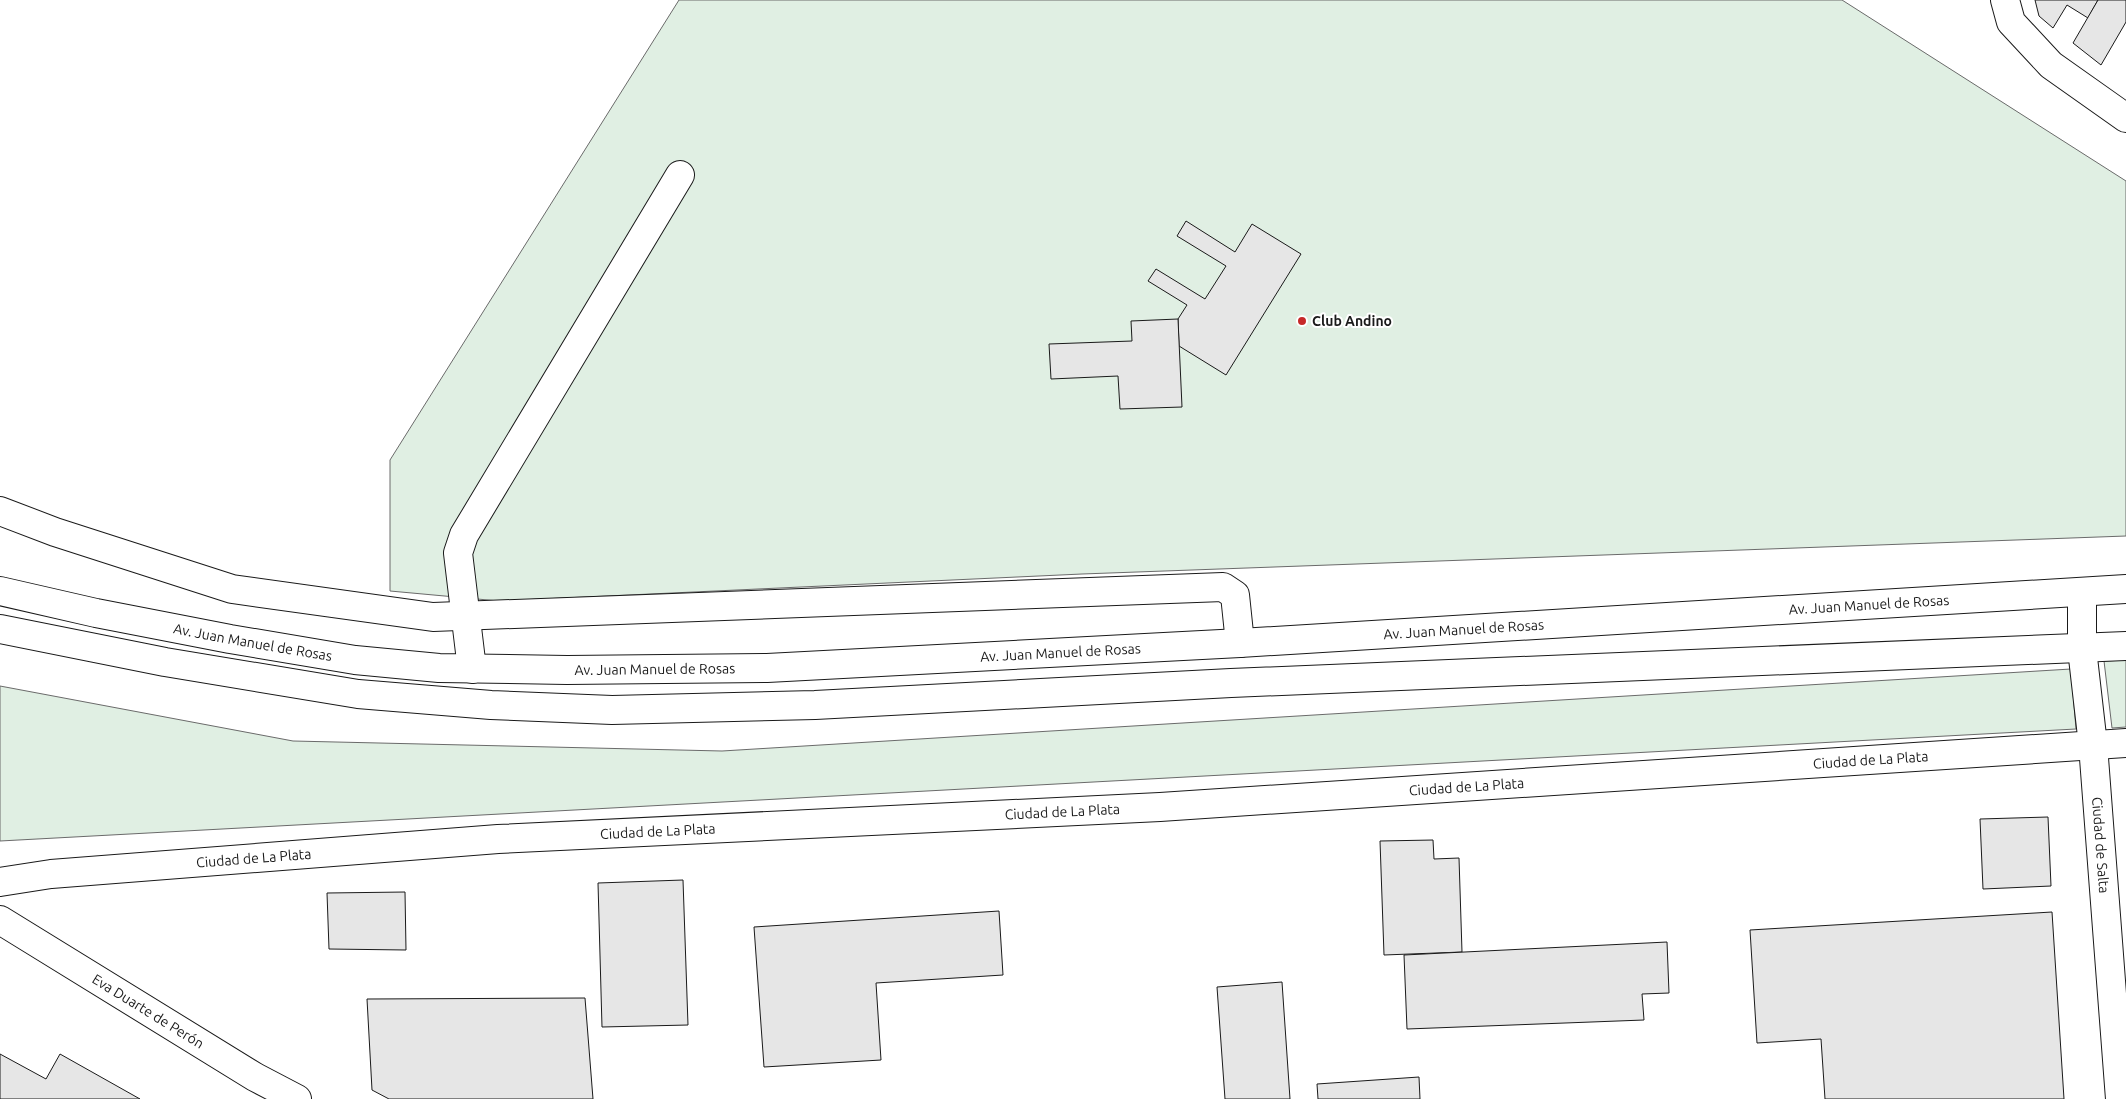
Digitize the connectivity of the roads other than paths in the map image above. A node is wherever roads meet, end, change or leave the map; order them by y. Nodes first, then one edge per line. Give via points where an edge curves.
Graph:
1 (2008, 11) edge
2 (2126, 118) edge
3 (680, 176) dead end
4 (0, 511) edge
5 (2126, 589) edge
6 (0, 590) edge
7 (2082, 592) junction
8 (466, 616) junction
9 (0, 629) edge
10 (1240, 643) junction
11 (2126, 646) edge
12 (2082, 649) junction
13 (472, 669) junction
14 (2126, 743) edge
15 (2093, 745) junction
16 (0, 882) edge
17 (0, 920) edge
18 (297, 1099) edge
19 (2120, 1099) edge

1 - 2 street via 2051,65
3 - 8 street via 464,535 458,553
4 - 8 street via 232,589 433,617
5 - 7 street, Av. Juan Manuel de Rosas
6 - 13 street, Av. Juan Manuel de Rosas via 230,640 355,660
7 - 10 street, Av. Juan Manuel de Rosas
7 - 12 street, Ciudad de Salta
8 - 10 street via 1223,587 1235,595
8 - 13 street
9 - 12 street via 165,662 358,694 491,705 612,710 815,705 1231,683
10 - 13 street, Av. Juan Manuel de Rosas via 767,668
11 - 12 street
12 - 15 street, Ciudad de Salta
14 - 15 street, Ciudad de La Plata
15 - 16 street, Ciudad de La Plata via 1160,807 498,839 61,873
15 - 19 street, Ciudad de Salta
17 - 18 street, Eva Duarte de Perón via 254,1077

